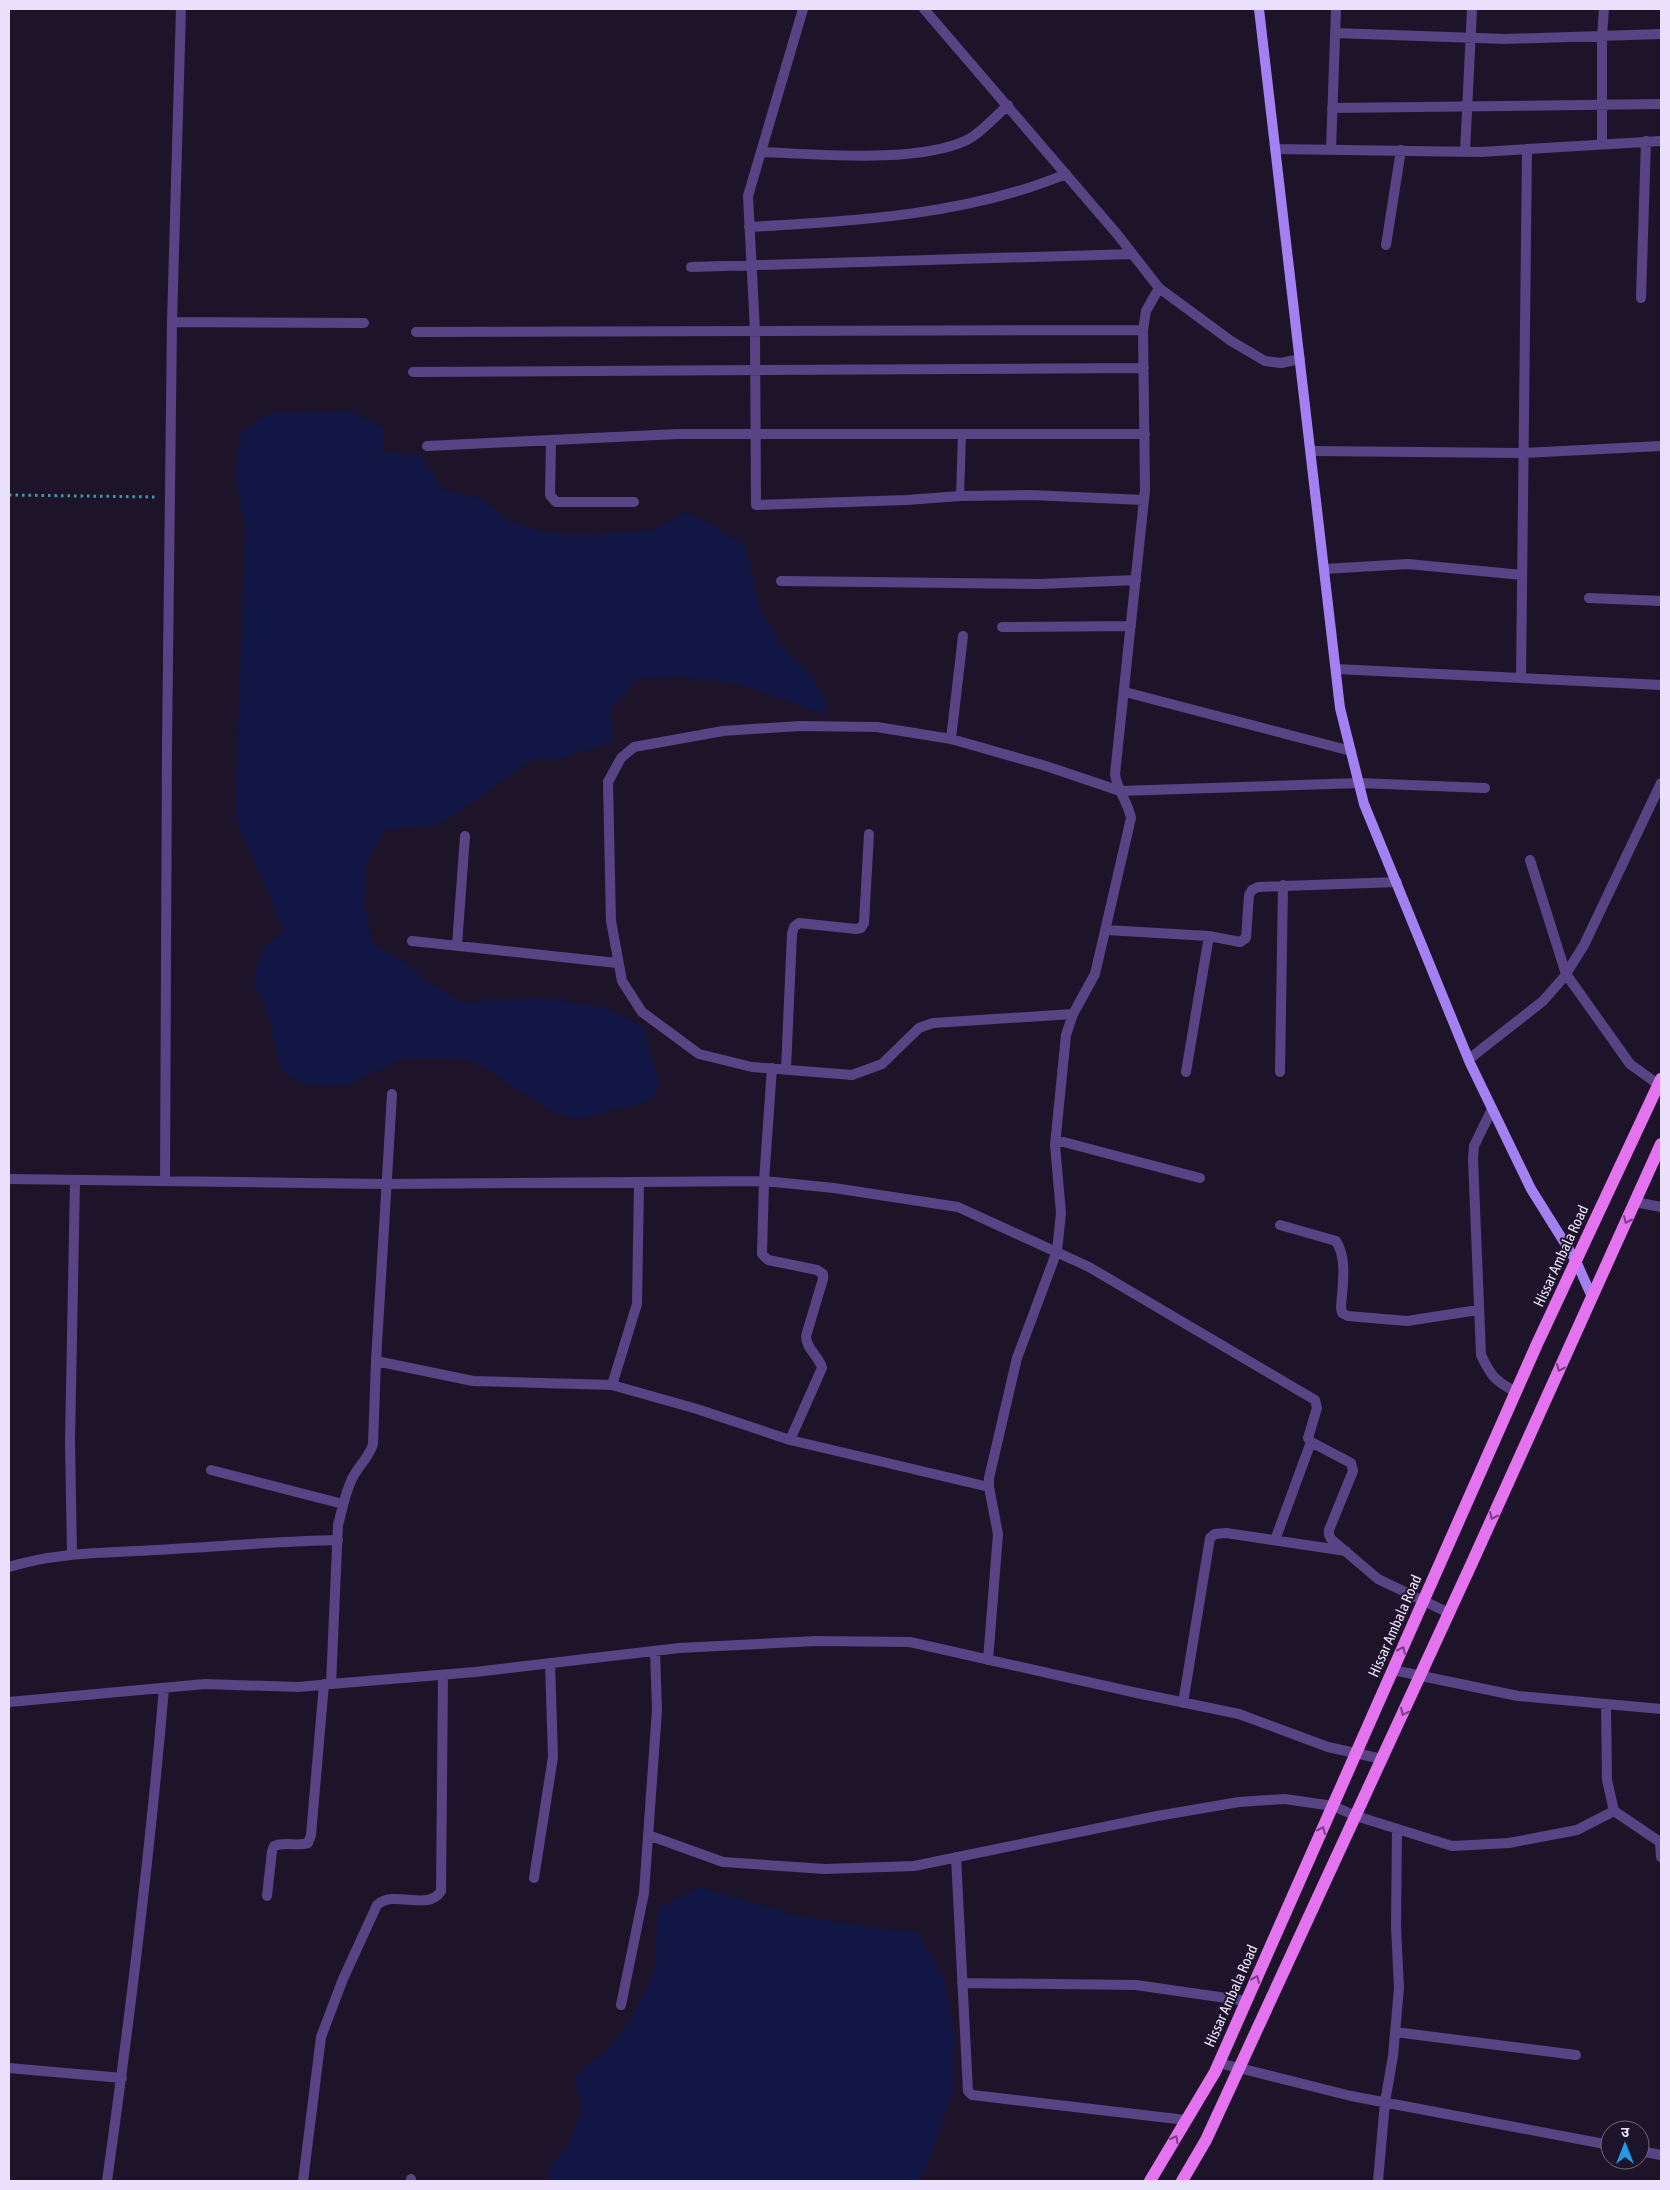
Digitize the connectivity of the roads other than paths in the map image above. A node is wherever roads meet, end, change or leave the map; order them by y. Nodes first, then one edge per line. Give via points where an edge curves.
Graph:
1 (181, 9) edge
2 (802, 9) edge
3 (924, 9) edge
4 (1258, 9) edge
5 (1336, 9) edge
6 (1472, 9) edge
7 (1604, 9) edge
8 (1335, 33) junction
9 (1661, 34) edge
10 (1602, 36) junction
11 (1470, 37) junction
12 (1661, 104) edge
13 (1008, 106) junction
14 (1602, 106) junction
15 (1467, 107) junction
16 (1332, 108) junction
17 (1661, 141) edge
18 (1646, 142) junction
19 (1602, 144) junction
20 (1275, 148) junction
21 (1527, 149) junction
22 (1331, 150) junction
23 (1401, 150) junction
24 (761, 152) junction
25 (1465, 152) junction
26 (1066, 174) junction
27 (749, 227) junction
28 (1386, 245) dead end
29 (1132, 254) junction
30 (752, 265) junction
31 (691, 267) dead end
32 (1159, 288) junction
33 (1641, 298) dead end
34 (172, 322) junction
35 (364, 323) dead end
36 (1143, 330) junction
37 (755, 331) junction
38 (416, 332) dead end
39 (1300, 358) junction
40 (1144, 368) junction
41 (754, 369) junction
42 (413, 372) dead end
43 (756, 434) junction
44 (962, 434) junction
45 (1145, 434) junction
46 (551, 441) junction
47 (427, 446) dead end
48 (1661, 446) edge
49 (1311, 451) junction
50 (1523, 453) junction
51 (960, 496) junction
52 (1144, 500) junction
53 (634, 502) dead end
54 (1324, 568) junction
55 (1522, 575) junction
56 (1136, 580) junction
57 (781, 581) dead end
58 (1589, 598) dead end
59 (1661, 601) edge
60 (1131, 626) junction
61 (1002, 627) dead end
62 (963, 636) dead end
63 (1336, 669) junction
64 (1521, 678) junction
65 (1661, 685) edge
66 (1125, 692) junction
67 (951, 739) junction
68 (1351, 751) junction
69 (1359, 783) junction
70 (1661, 783) edge
71 (1485, 788) dead end
72 (1120, 791) junction
73 (870, 834) dead end
74 (465, 836) dead end
75 (1530, 860) dead end
76 (1397, 882) junction
77 (1283, 885) junction
78 (1106, 930) junction
79 (1209, 936) junction
80 (412, 941) dead end
81 (457, 946) junction
82 (618, 963) junction
83 (1566, 974) junction
84 (1073, 1014) junction
85 (1469, 1058) junction
86 (772, 1068) junction
87 (786, 1069) junction
88 (1186, 1072) dead end
89 (1280, 1072) dead end
90 (1660, 1082) edge
91 (392, 1094) dead end
92 (1492, 1109) junction
93 (1056, 1140) junction
94 (1661, 1144) edge
95 (1200, 1178) dead end
96 (9, 1179) edge
97 (76, 1180) junction
98 (764, 1180) junction
99 (166, 1181) junction
100 (639, 1183) junction
101 (386, 1184) junction
102 (1635, 1202) junction
103 (1661, 1207) edge
104 (1280, 1225) dead end
105 (1056, 1250) junction
106 (1576, 1261) junction
107 (1592, 1297) junction
108 (1478, 1310) junction
109 (376, 1361) junction
110 (612, 1385) junction
111 (1516, 1392) junction
112 (790, 1440) junction
113 (1311, 1442) junction
114 (211, 1470) dead end
115 (989, 1487) junction
116 (343, 1504) junction
117 (338, 1540) junction
118 (1274, 1540) junction
119 (1347, 1551) junction
120 (72, 1554) junction
121 (9, 1567) edge
122 (1424, 1601) junction
123 (1449, 1613) junction
124 (655, 1651) junction
125 (988, 1660) junction
126 (550, 1664) junction
127 (1393, 1670) junction
128 (443, 1675) junction
129 (1420, 1676) junction
130 (327, 1684) junction
131 (164, 1688) junction
132 (9, 1702) edge
133 (1183, 1703) junction
134 (1606, 1704) junction
135 (1661, 1709) edge
136 (1356, 1754) junction
137 (1382, 1758) junction
138 (1333, 1806) junction
139 (1614, 1812) junction
140 (1356, 1816) junction
141 (1397, 1828) junction
142 (648, 1835) junction
143 (1661, 1842) edge
144 (956, 1857) junction
145 (1661, 1857) edge
146 (534, 1878) dead end
147 (267, 1896) dead end
148 (962, 1983) junction
149 (1247, 2001) junction
150 (621, 2005) dead end
151 (1396, 2032) junction
152 (1576, 2054) dead end
153 (1218, 2063) junction
154 (9, 2068) edge
155 (1240, 2068) junction
156 (122, 2078) junction
157 (1385, 2102) junction
158 (1186, 2120) junction
159 (1600, 2144) edge
160 (107, 2181) edge
161 (302, 2181) edge
162 (1150, 2181) edge
163 (1182, 2181) edge
164 (1378, 2181) edge

1 - 34 street
2 - 24 street
3 - 13 street
4 - 20 street
5 - 8 street
6 - 11 street
7 - 10 street
8 - 11 street
8 - 16 street
9 - 10 street
10 - 11 street
10 - 14 street
11 - 15 street
12 - 14 street
13 - 24 street via 969,140 942,149 859,155
13 - 26 street
14 - 15 street
14 - 19 street
15 - 16 street
15 - 25 street
16 - 22 street
17 - 18 street
18 - 19 street
18 - 33 street
19 - 21 street
20 - 22 street
20 - 39 street
21 - 25 street
21 - 50 street
22 - 23 street
23 - 25 street
23 - 28 street
24 - 27 street via 748,196
26 - 27 street via 944,209 858,220
26 - 29 street
27 - 30 street
29 - 30 street
29 - 32 street
30 - 31 street
30 - 37 street
32 - 36 street via 1146,311
32 - 39 street via 1265,361 1281,363
34 - 35 street
34 - 99 street
36 - 37 street
36 - 40 street
37 - 38 street
37 - 41 street
39 - 49 street
40 - 41 street
40 - 45 street
41 - 42 street
41 - 43 street
43 - 44 street
43 - 46 street via 678,434
43 - 51 street via 756,505
44 - 45 street
44 - 51 lane
45 - 52 street
46 - 47 street
46 - 53 street via 550,495 556,502
48 - 50 street
49 - 50 street
49 - 54 street
50 - 55 street
51 - 52 street via 1030,495
52 - 56 street
54 - 55 street via 1408,564
54 - 63 street
55 - 64 street
56 - 57 street via 1039,584
56 - 60 street
58 - 59 street
60 - 61 street
60 - 66 street
62 - 67 street
63 - 64 street
63 - 68 street via 1340,708
64 - 65 street
66 - 68 street
66 - 72 street via 1115,774
67 - 72 street
67 - 82 street via 877,727 800,726 723,731 634,747 621,758 608,782 611,921
68 - 69 street
69 - 71 street
69 - 72 street
69 - 76 street via 1364,804
70 - 83 street via 1584,945
72 - 78 street via 1131,818
73 - 87 street via 864,923 861,928 799,923 794,927
74 - 81 street
75 - 83 street
76 - 77 street
76 - 85 street
77 - 79 street via 1252,890 1244,941
77 - 89 street
78 - 79 street
78 - 84 street via 1095,974
79 - 88 street
80 - 81 street
81 - 82 street
82 - 86 street via 622,981 642,1012 699,1054 752,1067
83 - 85 street via 1543,1001
83 - 90 street via 1630,1064
84 - 87 street via 933,1022 919,1028 882,1064 852,1075
84 - 93 street via 1063,1052
85 - 92 street
86 - 87 street
86 - 98 street
90 - 106 main road, Hissar Ambala Road
91 - 101 street
92 - 106 street via 1531,1189
92 - 108 street via 1474,1146 1472,1158
93 - 95 street
93 - 105 street via 1061,1213
94 - 102 main road
96 - 97 street
97 - 99 street
97 - 120 street via 70,1441
98 - 100 street
98 - 105 street via 958,1207
98 - 112 street via 762,1254 768,1260 818,1270 823,1274 806,1336 807,1346 822,1368
99 - 101 street
100 - 101 street
100 - 110 street via 637,1304
101 - 109 street
102 - 103 street
102 -> 107 main road
104 - 108 street via 1336,1241 1341,1247 1342,1314 1407,1320
105 - 113 street via 1315,1400 1317,1408 1308,1434
105 - 115 street via 1017,1358
106 - 107 street
106 - 111 main road, Hissar Ambala Road
107 -> 123 main road
108 - 111 street via 1481,1355 1498,1382
109 - 110 street via 473,1381
109 - 116 street via 373,1444 370,1455 352,1478
110 - 112 street
111 - 122 main road, Hissar Ambala Road
112 - 115 street
113 - 118 street
113 - 119 street via 1353,1466 1329,1535
114 - 116 street
115 - 125 street via 998,1534
116 - 117 street
117 - 120 street via 286,1540
117 - 130 street
118 - 119 street
118 - 133 street via 1226,1533 1210,1538
119 - 122 street via 1378,1579
120 - 121 street
122 - 123 street
127 -> 122 main road, Hissar Ambala Road
123 - 129 main road
124 - 125 street via 816,1641 910,1642
124 - 126 street
124 - 142 street via 657,1710
125 - 133 street
126 - 128 street
126 - 146 street via 552,1757
127 - 129 street
127 - 136 main road, Hissar Ambala Road
128 - 130 street
128 - 161 street via 441,1892 429,1900 388,1898 377,1905 321,2037
129 - 134 street via 1518,1696
129 -> 137 main road
130 - 131 street via 298,1687 205,1684
130 - 147 street via 311,1835 308,1843 302,1845 281,1843 274,1846
131 - 132 street
131 - 156 street
133 - 136 street via 1239,1714
134 - 135 street
134 - 139 street via 1607,1780
136 - 137 street
136 - 138 main road, Hissar Ambala Road
137 - 140 main road
138 - 140 street
138 - 144 street via 1285,1799 1239,1802
149 -> 138 main road, Hissar Ambala Road
139 - 141 street via 1577,1830 1509,1843 1452,1846
139 - 143 street
140 - 141 street
140 - 155 main road
141 - 151 street via 1399,1988
142 - 144 street via 723,1862 777,1867 914,1866
142 - 150 street via 644,1893
143 - 145 street
144 - 148 street
148 - 149 street via 1136,1985
148 - 158 street via 966,2086 972,2095
149 - 153 main road, Hissar Ambala Road
151 - 152 street
151 - 157 street
153 - 155 street
153 - 158 main road, Hissar Ambala Road
154 - 156 street
155 - 157 street
155 - 163 main road via 1206,2140
156 - 160 street
157 - 159 street
157 - 164 street
162 -> 158 main road, Hissar Ambala Road

